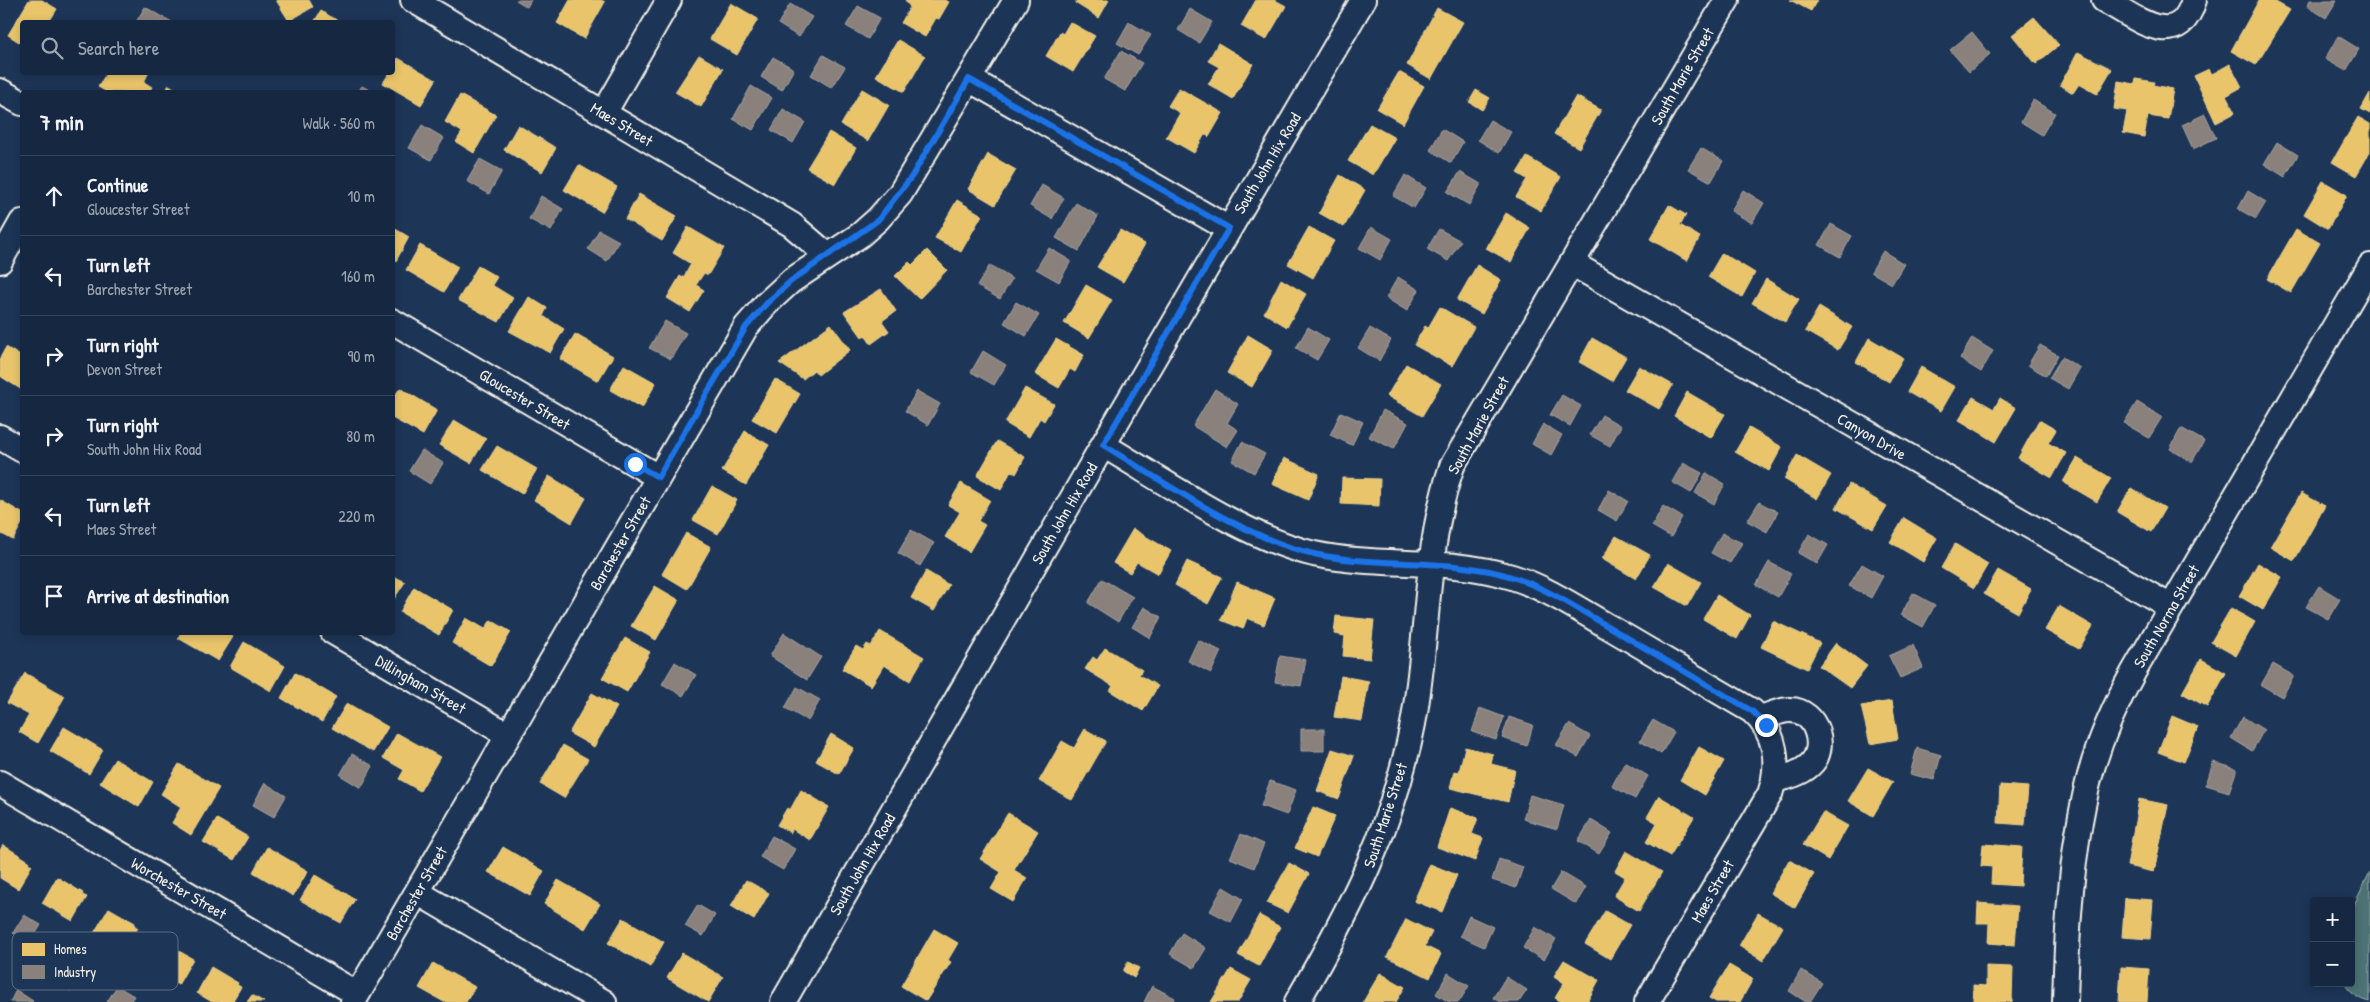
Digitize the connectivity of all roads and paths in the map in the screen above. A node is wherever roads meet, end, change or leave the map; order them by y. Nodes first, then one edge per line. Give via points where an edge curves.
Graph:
1 (413, 0) edge
2 (669, 0) edge
3 (1016, 0) edge
4 (1363, 0) edge
5 (1727, 0) edge
6 (2104, 0) edge
7 (2194, 0) edge
8 (969, 79) junction
9 (0, 91) edge
10 (20, 102) edge
11 (604, 113) junction
12 (20, 226) edge
13 (1229, 228) junction
14 (827, 255) junction
15 (0, 261) edge
16 (1573, 264) junction
17 (2370, 266) edge
18 (395, 323) edge
19 (0, 437) edge
20 (1103, 445) junction
21 (20, 449) edge
22 (658, 477) junction
23 (1430, 564) junction
24 (2171, 607) junction
25 (338, 635) edge
26 (1761, 718) junction
27 (508, 735) junction
28 (1775, 780) junction
29 (0, 783) edge
30 (417, 892) junction
31 (355, 998) edge
32 (604, 1002) edge
33 (783, 1002) edge
34 (1297, 1002) edge
35 (1647, 1002) edge
36 (2065, 1002) edge

1 - 11 street, Maes Street
2 - 11 street
3 - 8 street, Barchester Street
4 - 13 street, South John Hix Road
5 - 16 street, South Marie Street
6 - 7 street via 2157,29 2169,30 2186,18
8 - 13 street
8 - 14 street, Barchester Street via 900,194 878,220
9 - 10 street
11 - 14 street, Maes Street via 792,225
12 - 15 street
13 - 20 street, South John Hix Road
14 - 22 street, Barchester Street via 779,292 746,327
16 - 23 street, South Marie Street via 1452,466 1441,499
16 - 24 street, Canyon Drive
17 - 24 street, South Norma Street
18 - 22 street, Gloucester Street
19 - 21 street
20 - 23 street, Maes Street via 1230,520 1282,544 1313,554 1349,560
20 - 33 street, South John Hix Road
22 - 27 street, Barchester Street
23 - 26 street, Maes Street via 1491,571 1534,585
23 - 34 street, South Marie Street via 1426,627 1414,713 1400,776 1365,875 1342,924
24 - 36 street, South Norma Street via 2116,704 2089,777 2075,857
25 - 27 street, Dillingham Street
26 - 28 street, Maes Street via 1774,743
26 - 28 street via 1781,711 1801,713 1811,720 1820,743 1818,754 1810,765 1794,775
27 - 30 street, Barchester Street
28 - 35 street, Maes Street via 1770,794
29 - 31 street, Worchester Street
30 - 31 street, Barchester Street
30 - 32 street

